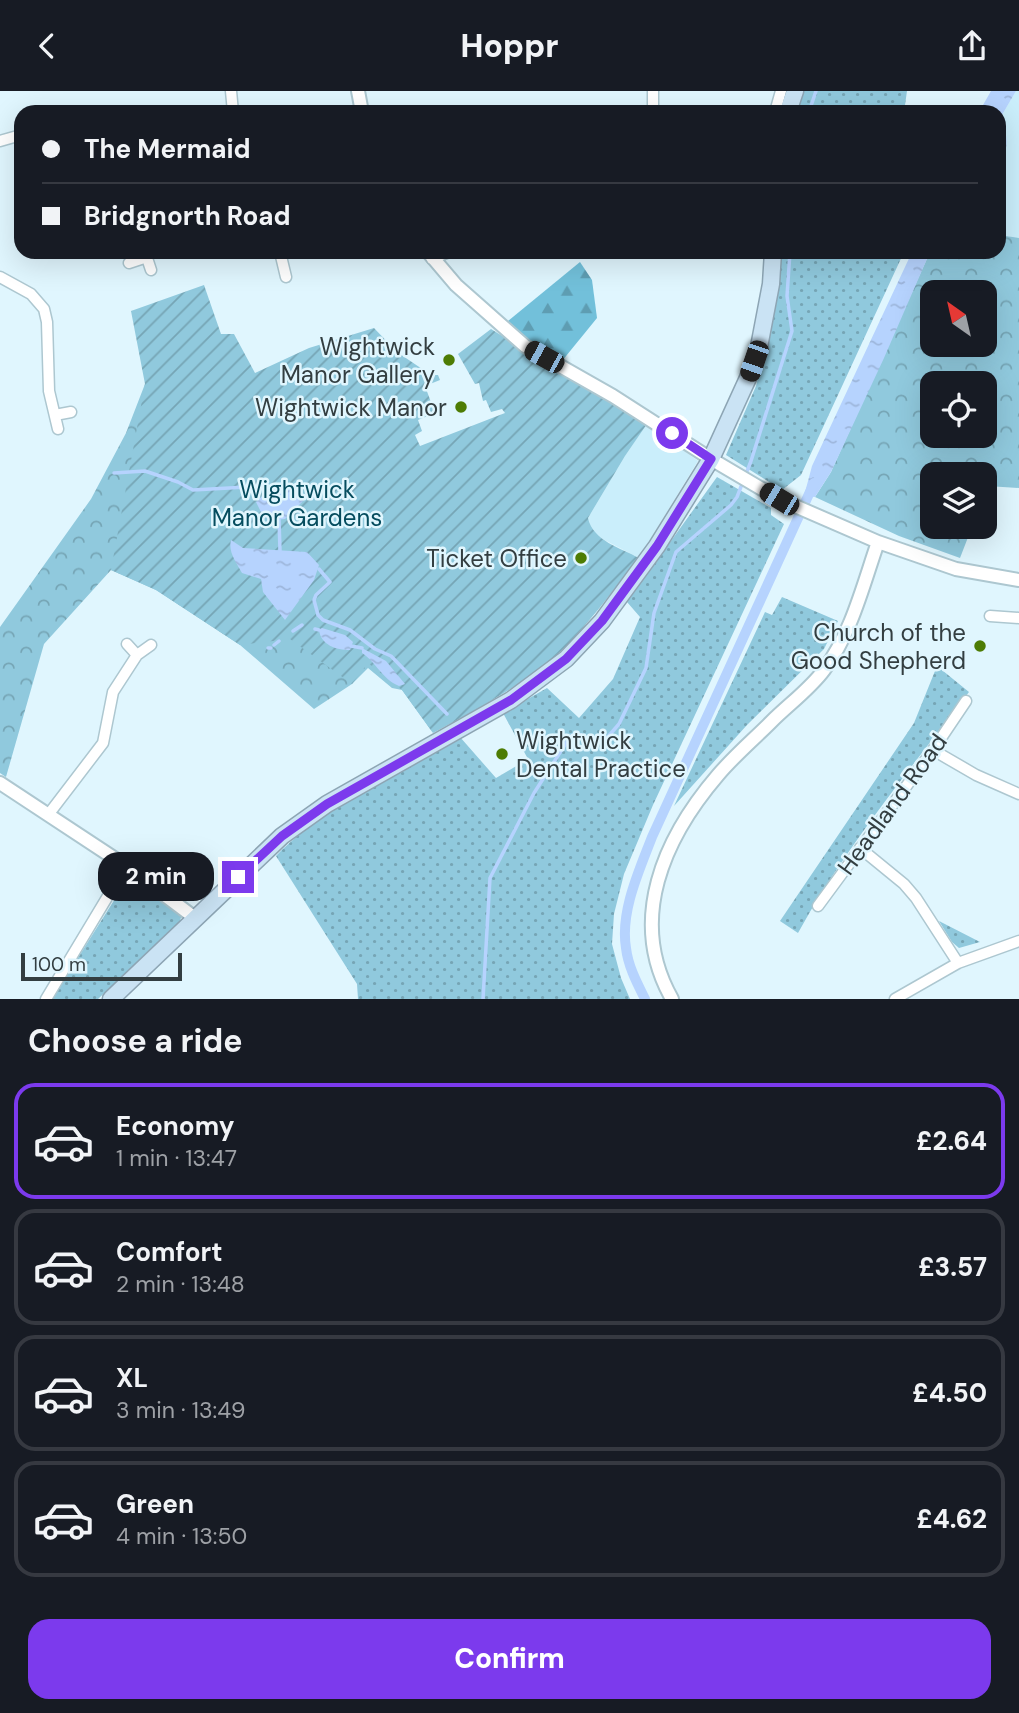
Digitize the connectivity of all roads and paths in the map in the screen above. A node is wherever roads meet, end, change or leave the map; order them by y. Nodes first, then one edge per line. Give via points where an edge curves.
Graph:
1 (138, 259) edge
2 (147, 259) edge
3 (282, 259) edge
4 (433, 259) edge
5 (773, 259) edge
6 (129, 263) dead end
7 (151, 269) dead end
8 (0, 277) edge
9 (286, 277) dead end
10 (71, 412) dead end
11 (55, 415) junction
12 (58, 429) dead end
13 (711, 459) junction
14 (878, 542) junction
15 (1019, 580) edge
16 (990, 616) dead end
17 (1019, 618) edge
18 (127, 644) dead end
19 (151, 645) dead end
20 (137, 655) junction
21 (966, 701) dead end
22 (933, 750) junction
23 (0, 783) edge
24 (1019, 794) edge
25 (48, 815) junction
26 (860, 848) junction
27 (126, 866) junction
28 (818, 906) dead end
29 (195, 918) junction
30 (1019, 941) edge
31 (958, 963) junction
32 (116, 997) edge
33 (46, 999) edge
34 (672, 999) edge
35 (895, 999) edge

1 - 6 street
2 - 7 street
3 - 9 street
4 - 13 street via 525,346
5 - 13 highway via 759,347
8 - 11 street via 31,294 44,309
10 - 11 street
11 - 12 street
13 - 14 street via 779,499
13 - 29 highway via 657,546 602,621 566,659 511,700 302,821
14 - 15 street via 956,569
14 - 34 street via 847,630 822,672 718,775 671,847 654,888 650,932 659,971
16 - 17 street
18 - 20 street
19 - 20 street
20 - 25 street via 114,692 103,743
21 - 22 street, Headland Road
22 - 24 street
22 - 26 street, Headland Road
23 - 25 street
25 - 27 street
26 - 28 street, Headland Road
26 - 31 street via 916,898
27 - 29 street
27 - 33 street
29 - 32 highway
30 - 31 street
31 - 35 street

